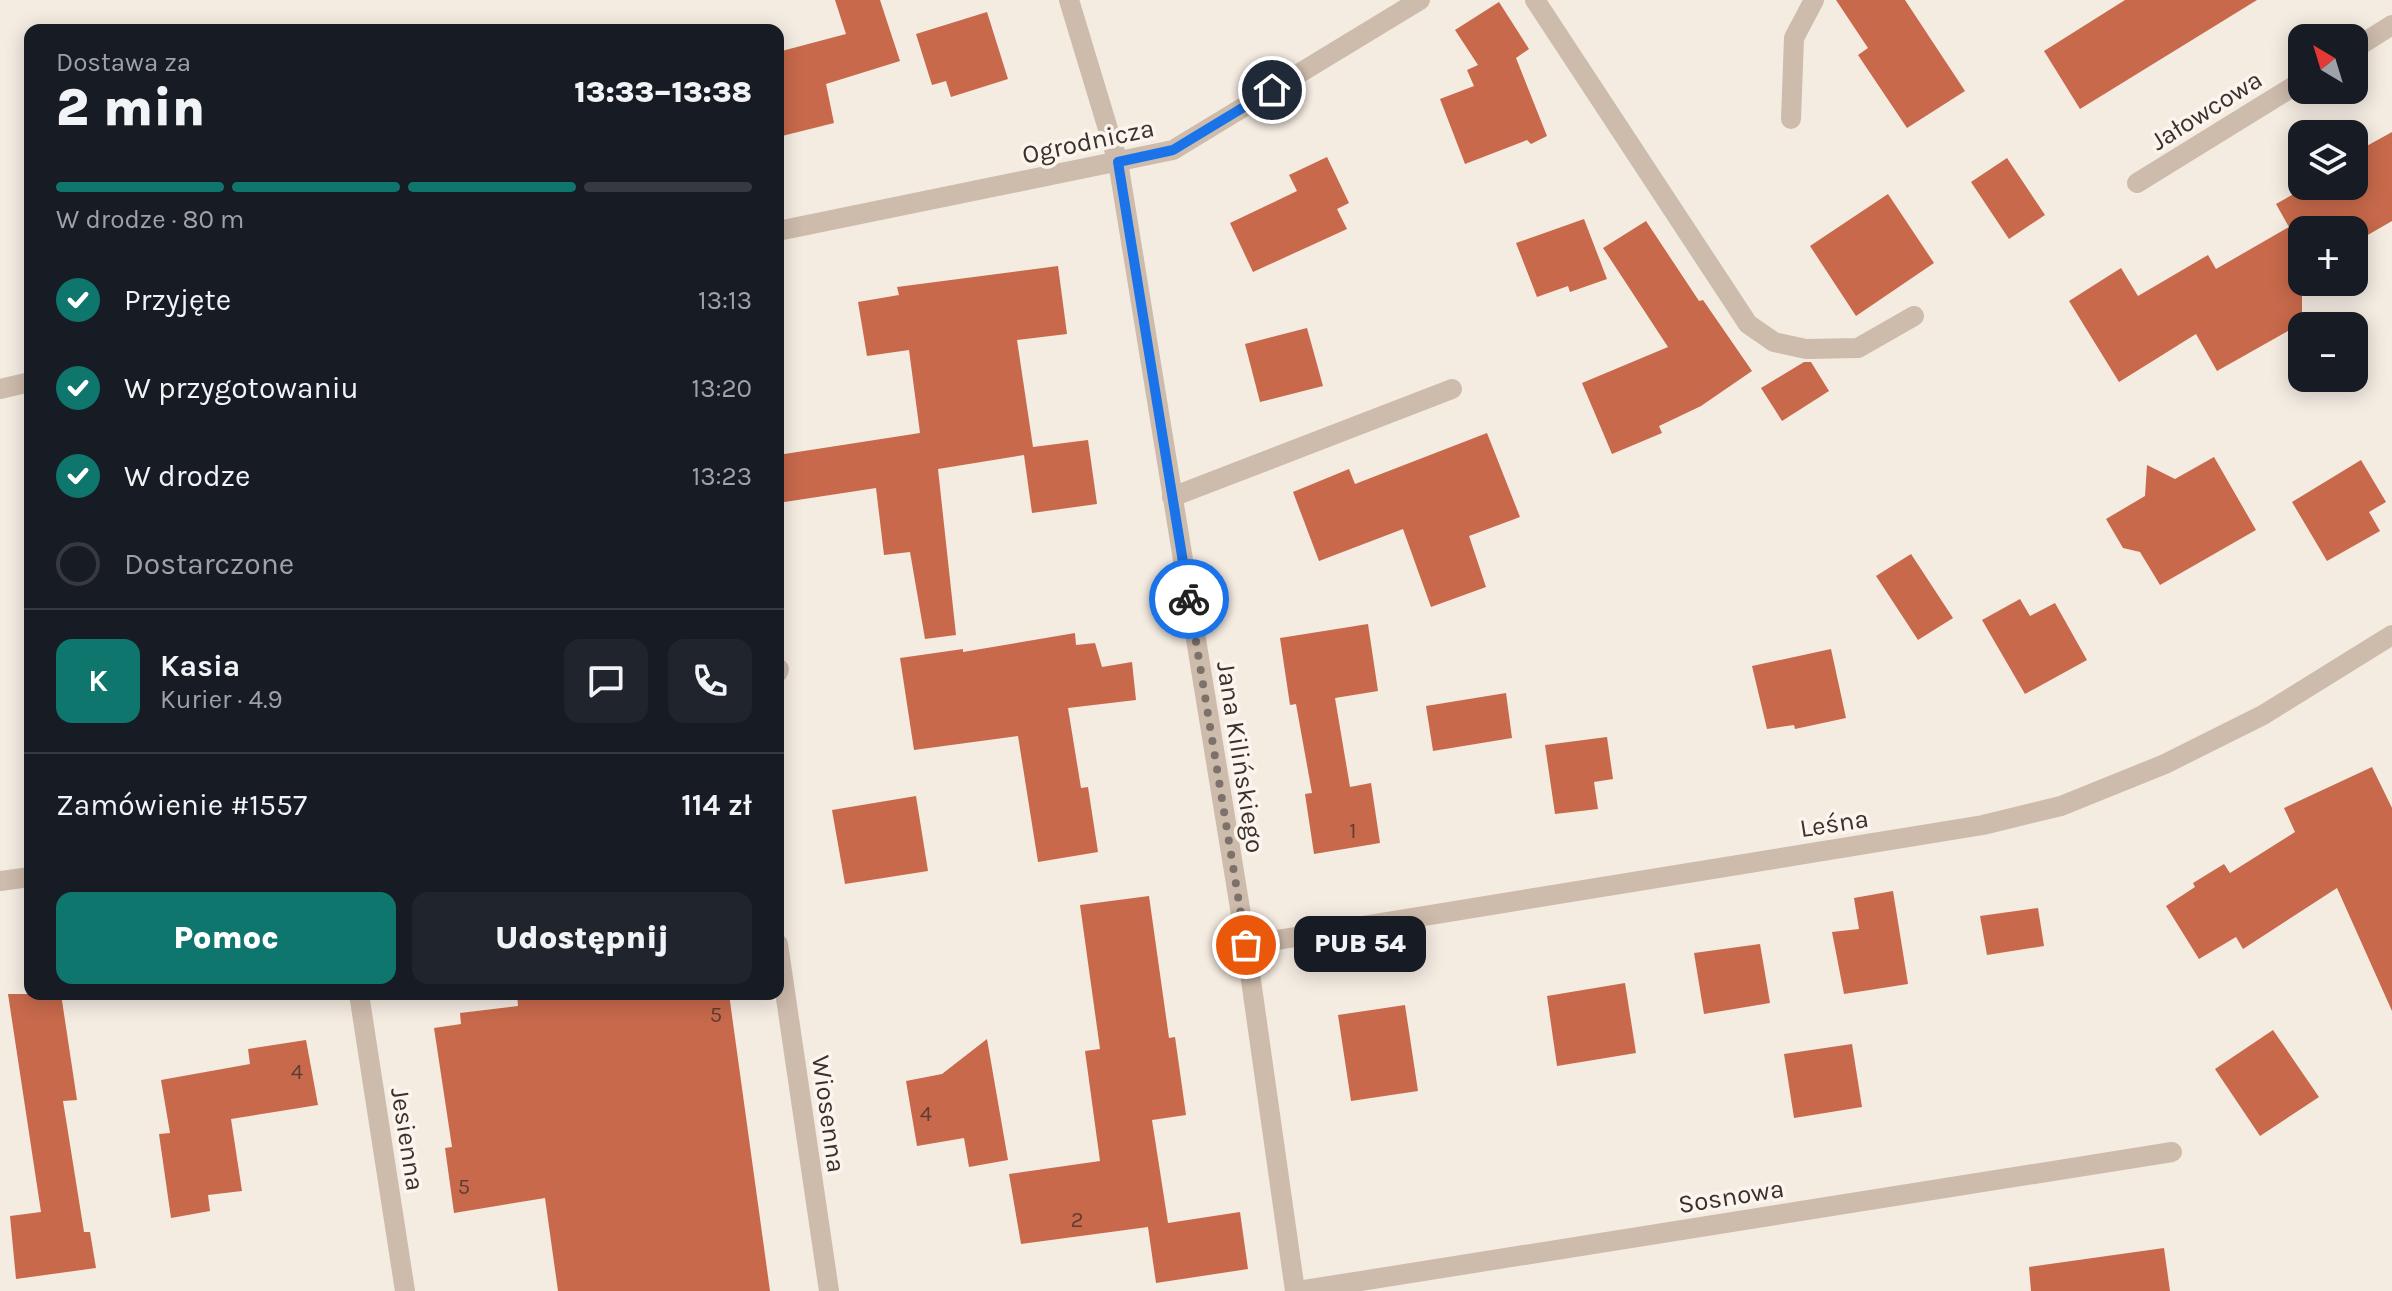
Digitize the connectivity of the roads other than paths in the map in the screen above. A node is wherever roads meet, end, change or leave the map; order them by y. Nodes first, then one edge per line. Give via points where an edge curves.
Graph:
1 (1069, 0) edge
2 (1420, 0) edge
3 (1535, 0) edge
4 (1814, 0) edge
5 (2392, 25) edge
6 (2368, 40) edge
7 (2288, 90) edge
8 (1791, 119) dead end
9 (1118, 162) junction
10 (2137, 183) dead end
11 (784, 230) edge
12 (1914, 316) dead end
13 (24, 383) edge
14 (0, 389) edge
15 (1452, 389) dead end
16 (1172, 497) junction
17 (2392, 635) edge
18 (24, 878) edge
19 (0, 881) edge
20 (1246, 945) junction
21 (784, 985) edge
22 (360, 1000) edge
23 (2172, 1152) dead end
24 (405, 1291) edge
25 (829, 1291) edge
26 (1297, 1291) edge

1 - 9 street, Jana Kilińskiego
2 - 9 street, Ogrodnicza via 1173,150
3 - 12 street via 1748,324 1774,342 1806,349 1858,348
4 - 8 street via 1794,38
5 - 6 street
7 - 10 street, Jałowcowa
9 - 11 street, Ogrodnicza
9 - 16 street, Jana Kilińskiego
13 - 14 street
15 - 16 street
16 - 20 street, Jana Kilińskiego
17 - 20 street, Leśna via 2263,715 2165,764 2061,806 1983,825
18 - 19 street
20 - 26 street, Jana Kilińskiego
21 - 25 street, Wiosenna
22 - 24 street, Jesienna
23 - 26 street, Sosnowa

